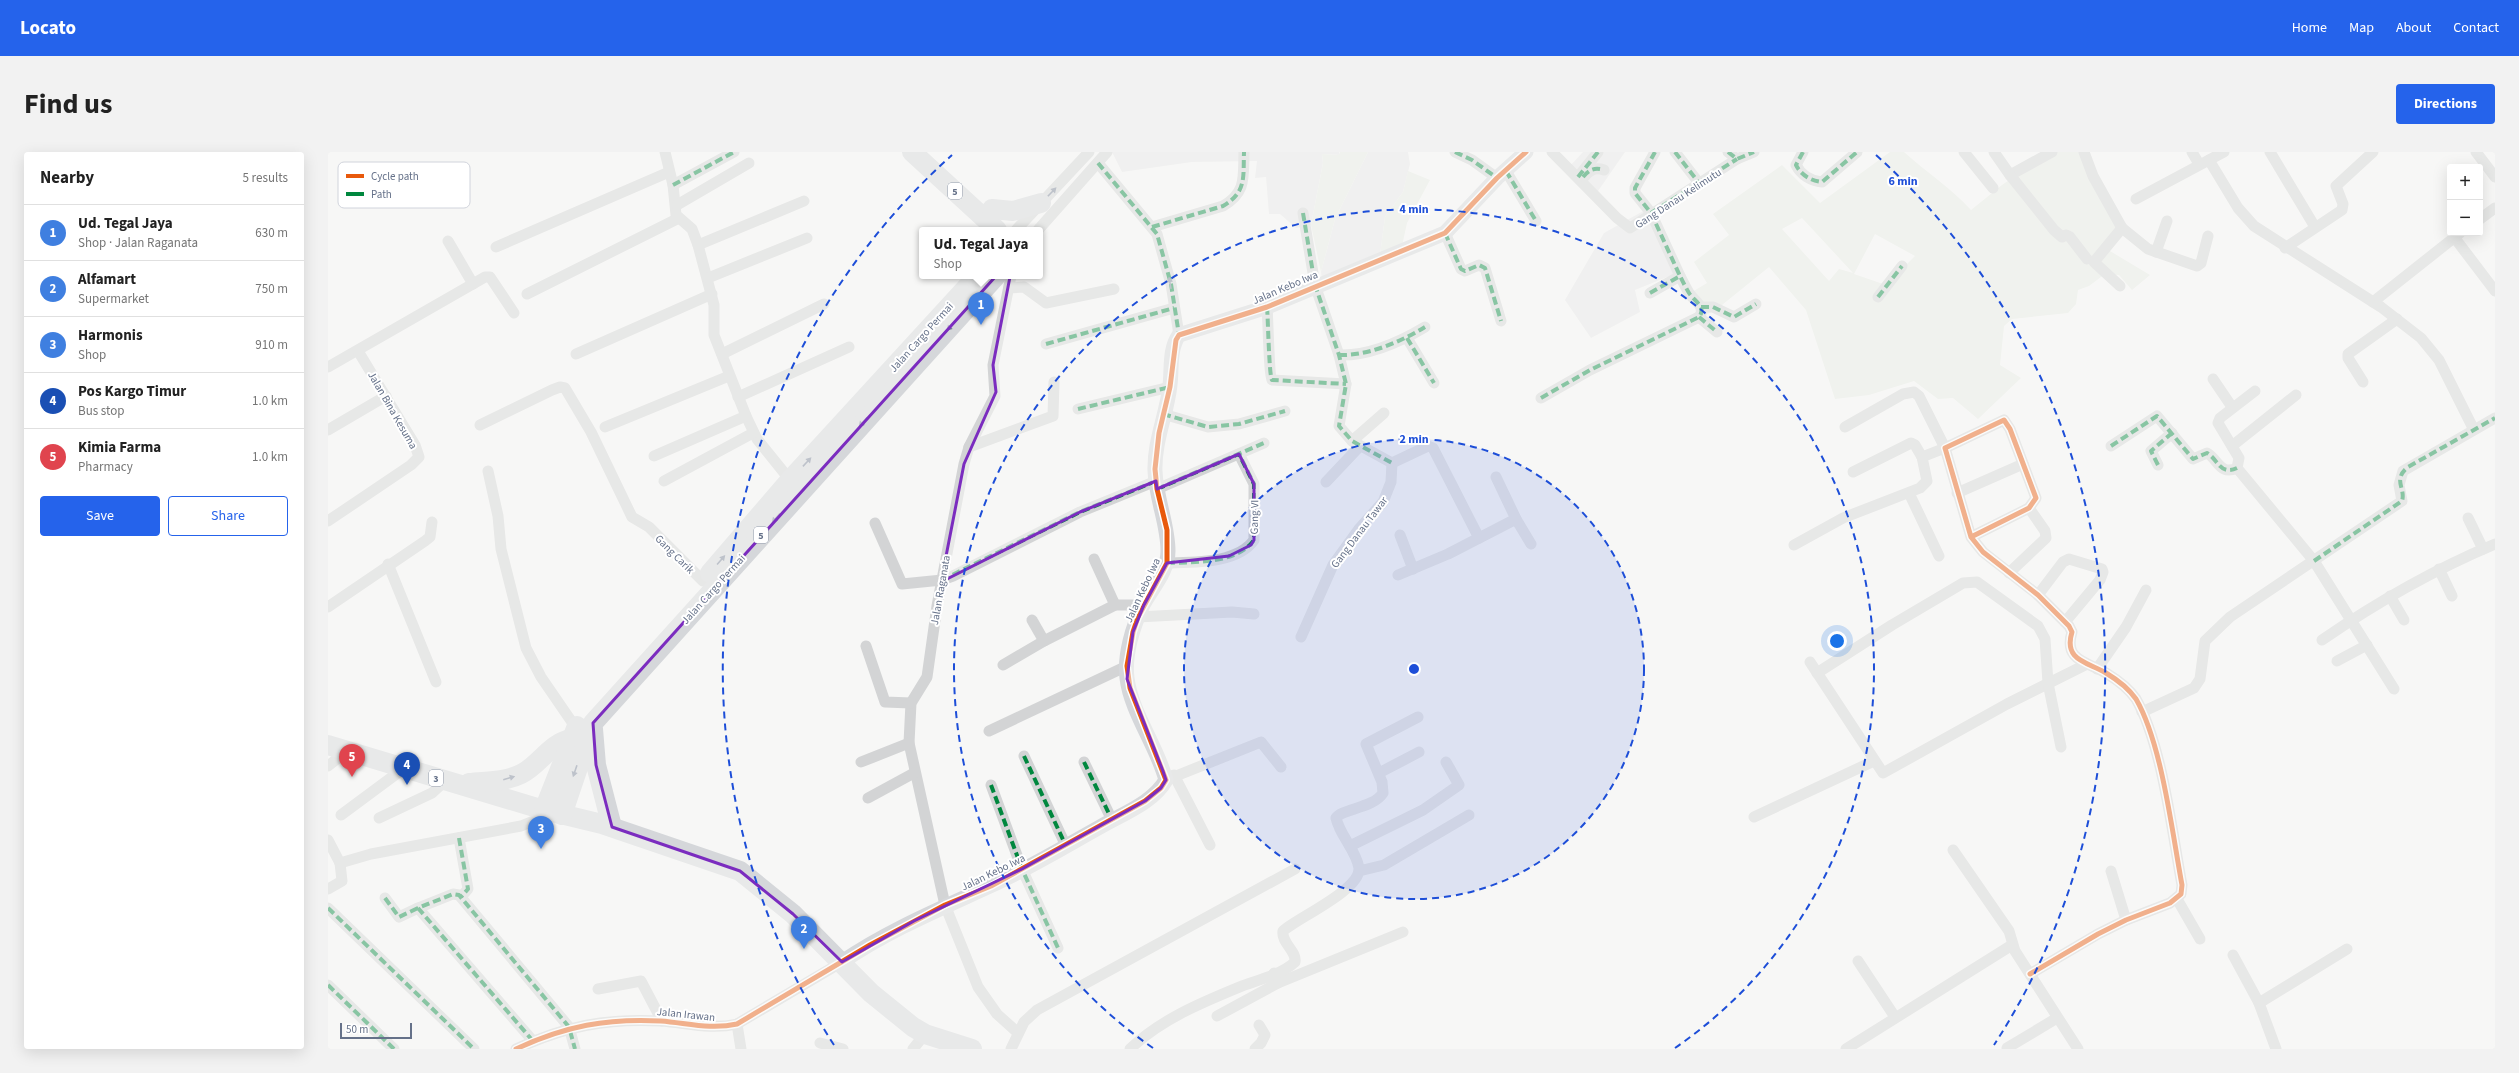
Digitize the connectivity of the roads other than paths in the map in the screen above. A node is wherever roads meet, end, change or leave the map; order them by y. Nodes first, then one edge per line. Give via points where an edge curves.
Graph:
1 (665, 152) edge
2 (734, 152) edge
3 (912, 152) edge
4 (929, 152) edge
5 (1089, 152) edge
6 (1107, 152) edge
7 (1244, 152) edge
8 (1454, 152) edge
9 (1526, 152) edge
10 (1552, 152) edge
11 (1598, 152) edge
12 (1655, 152) edge
13 (1674, 152) edge
14 (1754, 152) edge
15 (1803, 152) edge
16 (1857, 152) edge
17 (1964, 152) edge
18 (1994, 152) edge
19 (2052, 152) edge
20 (2084, 152) edge
21 (2192, 152) edge
22 (2224, 152) edge
23 (2270, 152) edge
24 (2373, 152) edge
25 (2476, 152) edge
26 (2039, 155) edge
27 (1733, 156) edge
28 (2204, 162) junction
29 (749, 163) dead end
30 (1098, 163) junction
31 (1604, 170) dead end
32 (668, 172) junction
33 (1502, 174) junction
34 (2010, 175) junction
35 (2495, 177) edge
36 (1579, 179) junction
37 (1063, 180) junction
38 (1699, 183) junction
39 (673, 185) junction
40 (1992, 188) dead end
41 (1073, 191) junction
42 (2136, 199) dead end
43 (804, 201) dead end
44 (1041, 203) junction
45 (676, 204) junction
46 (2495, 208) edge
47 (1303, 213) dead end
48 (1651, 213) junction
49 (2483, 217) edge
50 (677, 218) junction
51 (1536, 220) dead end
52 (991, 222) edge
53 (2167, 222) dead end
54 (1004, 227) edge
55 (1019, 227) edge
56 (1041, 227) edge
57 (1152, 227) junction
58 (2315, 227) junction
59 (2122, 228) junction
60 (1445, 233) junction
61 (2208, 236) dead end
62 (2456, 236) edge
63 (2458, 236) edge
64 (807, 238) dead end
65 (448, 241) dead end
66 (698, 245) junction
67 (496, 247) dead end
68 (2285, 248) junction
69 (2156, 252) junction
70 (2087, 259) dead end
71 (1902, 266) dead end
72 (1680, 276) junction
73 (708, 278) junction
74 (973, 279) edge
75 (1003, 282) edge
76 (473, 284) junction
77 (1315, 285) junction
78 (2120, 286) dead end
79 (1114, 289) dead end
80 (2495, 291) edge
81 (1650, 293) dead end
82 (527, 294) dead end
83 (712, 294) junction
84 (1878, 297) dead end
85 (2373, 302) junction
86 (824, 304) dead end
87 (1756, 304) dead end
88 (1267, 307) junction
89 (1174, 308) junction
90 (1700, 312) junction
91 (514, 313) dead end
92 (2397, 319) junction
93 (1501, 320) dead end
94 (1425, 327) dead end
95 (1717, 332) dead end
96 (1179, 335) junction
97 (1407, 338) junction
98 (1046, 344) dead end
99 (849, 347) dead end
100 (358, 350) junction
101 (576, 354) dead end
102 (722, 354) junction
103 (1338, 355) junction
104 (328, 367) edge
105 (729, 376) junction
106 (2213, 379) dead end
107 (1054, 382) dead end
108 (2363, 382) dead end
109 (1434, 383) dead end
110 (1346, 384) junction
111 (1170, 387) junction
112 (2255, 390) dead end
113 (2296, 395) dead end
114 (386, 396) junction
115 (738, 397) junction
116 (1541, 398) dead end
117 (2232, 407) junction
118 (1078, 409) dead end
119 (1285, 411) dead end
120 (1384, 413) dead end
121 (1163, 414) junction
122 (746, 416) junction
123 (2495, 418) edge
124 (480, 425) dead end
125 (605, 427) dead end
126 (1845, 427) dead end
127 (2473, 428) junction
128 (328, 430) edge
129 (754, 433) junction
130 (2172, 433) junction
131 (1264, 443) dead end
132 (1356, 443) junction
133 (2111, 446) dead end
134 (2232, 446) junction
135 (969, 447) junction
136 (1945, 448) junction
137 (1238, 454) junction
138 (654, 456) dead end
139 (1922, 457) junction
140 (1392, 464) junction
141 (2023, 464) junction
142 (2158, 465) dead end
143 (2237, 468) junction
144 (488, 471) dead end
145 (1853, 472) dead end
146 (1496, 477) dead end
147 (790, 480) junction
148 (664, 481) dead end
149 (1326, 482) dead end
150 (1156, 485) junction
151 (1957, 492) junction
152 (1909, 493) junction
153 (2029, 508) junction
154 (2468, 518) dead end
155 (1516, 519) junction
156 (328, 521) edge
157 (432, 522) dead end
158 (875, 523) dead end
159 (1400, 535) dead end
160 (1971, 537) junction
161 (1479, 538) junction
162 (1531, 544) dead end
163 (2495, 544) edge
164 (1794, 545) dead end
165 (2483, 549) junction
166 (1940, 556) dead end
167 (1094, 559) dead end
168 (2314, 561) junction
169 (1167, 563) junction
170 (388, 564) junction
171 (1413, 569) junction
172 (2439, 569) junction
173 (2009, 573) junction
174 (1398, 575) dead end
175 (942, 580) junction
176 (702, 581) junction
177 (2146, 590) dead end
178 (2038, 595) junction
179 (2390, 596) junction
180 (2452, 596) dead end
181 (1115, 605) junction
182 (328, 607) edge
183 (1141, 611) junction
184 (1254, 614) dead end
185 (1032, 620) dead end
186 (2352, 620) junction
187 (2404, 620) dead end
188 (2065, 622) junction
189 (1301, 637) dead end
190 (2322, 640) dead end
191 (1044, 641) junction
192 (2366, 645) junction
193 (866, 646) dead end
194 (1810, 662) dead end
195 (2336, 662) dead end
196 (1003, 665) dead end
197 (2085, 665) junction
198 (1127, 666) junction
199 (2097, 669) junction
200 (1817, 673) junction
201 (436, 682) dead end
202 (2048, 683) junction
203 (2394, 689) dead end
204 (911, 703) junction
205 (2142, 712) junction
206 (1418, 717) dead end
207 (580, 730) junction
208 (989, 731) dead end
209 (909, 743) junction
210 (2061, 747) dead end
211 (337, 748) edge
212 (1419, 752) dead end
213 (1024, 756) dead end
214 (1874, 761) junction
215 (861, 762) dead end
216 (1084, 762) dead end
217 (1446, 762) dead end
218 (328, 766) edge
219 (1281, 767) dead end
220 (403, 769) junction
221 (914, 773) junction
222 (1379, 774) junction
223 (1170, 778) junction
224 (451, 783) junction
225 (991, 785) dead end
226 (868, 798) dead end
227 (553, 813) junction
228 (340, 815) dead end
229 (1470, 815) dead end
230 (1754, 817) dead end
231 (379, 818) dead end
232 (1112, 820) junction
233 (612, 827) junction
234 (459, 838) junction
235 (328, 840) edge
236 (1210, 845) dead end
237 (1066, 846) junction
238 (1350, 846) junction
239 (1952, 850) dead end
240 (340, 863) junction
241 (1295, 869) dead end
242 (1022, 870) junction
243 (1359, 871) junction
244 (2110, 871) dead end
245 (328, 889) edge
246 (461, 897) junction
247 (385, 898) dead end
248 (2177, 898) junction
249 (945, 905) junction
250 (328, 908) edge
251 (418, 908) junction
252 (2126, 920) junction
253 (1403, 932) dead end
254 (2200, 939) dead end
255 (2012, 945) junction
256 (1058, 948) dead end
257 (2347, 949) dead end
258 (2233, 955) dead end
259 (1858, 961) dead end
260 (842, 962) junction
261 (2030, 974) junction
262 (1276, 978) junction
263 (328, 985) edge
264 (598, 990) dead end
265 (2259, 1003) junction
266 (1217, 1016) dead end
267 (1895, 1017) junction
268 (2057, 1018) junction
269 (662, 1021) junction
270 (737, 1024) junction
271 (1259, 1025) dead end
272 (569, 1027) junction
273 (1018, 1033) junction
274 (533, 1041) junction
275 (919, 1041) edge
276 (820, 1043) dead end
277 (2007, 1048) dead end
278 (2076, 1048) edge
279 (394, 1049) edge
280 (474, 1049) edge
281 (516, 1049) edge
282 (575, 1049) edge
283 (741, 1049) edge
284 (843, 1049) edge
285 (972, 1049) edge
286 (1011, 1049) edge
287 (1130, 1049) edge
288 (1255, 1049) edge
289 (1846, 1049) edge
290 (2276, 1049) edge

1 - 32 street
2 - 39 street
3 - 52 highway, 5
4 - 52 highway, 5
5 - 37 street
6 - 30 street
7 - 57 street via 1242,186 1232,200 1223,206
8 - 33 street
9 - 33 street, Jalan Kebo Iwa
10 - 36 street, Gang Danau Kelimutu
11 - 36 street
12 - 48 street via 1635,191
13 - 38 street
14 - 27 street, Gang Danau Kelimutu
15 - 16 street via 1796,165 1799,172 1822,182 1830,178
17 - 40 street
18 - 34 street
19 - 26 street
20 - 59 street via 2092,176
21 - 28 street
22 - 28 street
23 - 58 street
24 - 58 street via 2336,186 2343,204 2342,210
25 - 35 street
26 - 34 street
27 - 38 street, Gang Danau Kelimutu
28 - 42 street
28 - 68 street via 2246,219
29 - 45 street
30 - 41 street
30 - 57 street
31 - 36 street via 1588,171
32 - 39 street
32 - 67 street
33 - 51 street
33 - 60 street, Jalan Kebo Iwa
34 - 70 street via 2054,230 2062,237 2070,237
36 - 48 street, Gang Danau Kelimutu via 1630,228
37 - 41 street
44 -> 37 street
38 - 48 street, Gang Danau Kelimutu
39 - 45 street
41 - 56 street
43 - 66 street
44 - 52 highway via 1013,211
44 - 55 street
45 - 50 street
46 - 49 street
47 - 77 street
48 - 72 street
50 - 66 street via 692,230
50 - 82 street
52 - 54 highway, 5
53 - 69 street
89 -> 57 street via 1166,249
58 - 68 street
59 - 69 street via 2148,249
59 - 78 street via 2094,262
60 - 77 street, Jalan Kebo Iwa
60 - 93 street via 1461,269 1479,265 1485,268
61 - 69 street via 2198,266
62 - 85 street
63 - 80 street
64 - 73 street
65 - 76 street
66 - 73 street
68 - 85 street
71 - 84 street
72 - 81 street
72 - 90 street
73 - 83 street
147 -> 74 highway, Jalan Cargo Permai / 5
75 - 79 street via 1024,287 1046,304
75 - 135 street, Jalan Raganata via 993,365 995,396
75 -> 207 highway, Jalan Cargo Permai / 5
76 - 91 street via 490,277
76 - 100 street
77 - 88 street, Jalan Kebo Iwa
77 - 103 street
83 - 101 street
83 - 102 street via 714,330
85 - 92 street
86 - 102 street
87 - 90 street via 1734,316 1713,307
88 - 96 street, Jalan Kebo Iwa
88 - 110 street via 1272,380
89 - 96 street
89 - 98 street
90 - 95 street
90 - 116 street
92 - 108 street via 2348,354
92 - 127 street via 2421,338 2438,360
94 - 97 street
96 - 111 street, Jalan Kebo Iwa via 1174,345
97 - 103 street via 1362,352
97 - 109 street
99 - 115 street
100 - 104 street
100 - 114 street, Jalan Bina Kesuma
102 - 105 street
103 - 110 street
105 - 115 street
105 - 125 street
106 - 117 street
107 - 135 street via 1053,416
110 - 132 street via 1339,426
111 - 118 street
111 - 121 street, Jalan Kebo Iwa
112 - 117 street
113 - 134 street
114 - 128 street
114 - 156 street, Jalan Bina Kesuma via 417,450 417,461
115 - 122 street
117 - 134 street via 2218,423
119 - 121 street via 1239,424 1208,427
120 - 132 street
121 - 150 street, Jalan Kebo Iwa via 1159,433
122 - 129 street
122 - 138 street
123 - 127 street
124 - 176 street, Gang Carik via 563,387 589,427 632,516 648,527
126 - 136 street via 1903,394 1914,392
127 - 168 street via 2403,471 2400,481 2402,501
129 - 147 street
129 - 148 street
130 - 133 street via 2161,419 2155,416
130 - 142 street via 2151,451
130 - 143 street via 2193,459 2207,453 2220,467 2230,470
131 - 137 street
132 - 140 street
132 - 149 street
134 - 143 street via 2239,458
135 - 175 street, Jalan Raganata via 951,525
136 - 139 street
136 - 141 street via 2004,420 2010,428
136 - 151 street
137 - 150 street
137 - 169 street, Gang VI via 1254,484 1254,540 1251,545 1229,556 1200,562
139 - 145 street via 1911,443
139 - 152 street via 1927,481
140 - 161 street via 1428,446 1433,448
140 - 189 street, Gang Danau Tawar via 1391,482 1383,502 1359,529 1333,565
141 - 151 street
141 - 153 street via 2036,496 2035,502
143 - 168 street
144 - 207 street via 498,516 501,549 526,648 541,677
146 - 155 street
176 -> 147 highway, Jalan Cargo Permai / 5
150 - 169 street, Jalan Kebo Iwa via 1166,530
150 - 175 street via 1080,512
151 - 160 street
152 - 164 street via 1843,518
152 - 166 street
153 - 160 street
153 - 173 street via 2045,531 2046,538
154 - 165 street
155 - 161 street
155 - 162 street
157 - 170 street via 430,537
158 - 175 street via 902,584
159 - 171 street
160 - 173 street via 1983,552
161 - 171 street
163 - 165 street
165 - 172 street
167 - 181 street
168 - 186 street
168 - 205 street via 2245,606 2209,635 2203,646 2200,679 2194,688
169 - 183 street, Jalan Kebo Iwa
170 - 182 street
170 - 201 street
171 - 174 street
172 - 179 street
172 - 180 street
173 - 178 street
175 - 204 street, Jalan Raganata via 927,677
176 - 207 highway, Jalan Cargo Permai / 5 via 581,717
177 - 199 street via 2126,627
178 - 188 street
178 - 188 street via 2063,562 2069,559 2102,569 2100,580
179 - 186 street
179 - 187 street
181 - 183 street
181 - 191 street
183 - 184 street
183 - 198 street, Jalan Kebo Iwa via 1133,632
185 - 191 street
186 - 190 street
186 - 192 street
188 - 197 street via 2072,632 2070,648
191 - 196 street
192 - 195 street
192 - 203 street
193 - 204 street via 885,702
194 - 200 street
197 - 199 street
197 - 202 street
198 - 208 street
198 - 223 street, Jalan Kebo Iwa via 1130,688
199 - 205 street via 2130,691
200 - 202 street via 1963,583 1973,581 2041,629 2045,639
200 - 214 street
202 - 210 street
202 - 214 street via 1889,772 1881,772
204 - 209 street, Jalan Raganata
205 - 248 street via 2156,752 2181,879 2182,890
206 - 222 street via 1366,744
224 -> 207 highway via 506,780 521,774
207 -> 227 highway, Jalan Cargo Permai / 5
207 - 227 highway, Jalan Cargo Permai / 5
207 - 233 highway via 596,765
209 - 215 street
209 - 221 street, Jalan Raganata
211 - 218 street
211 - 220 highway, 3
212 - 222 street
213 - 237 street
214 - 230 street
216 - 232 street
217 - 238 street via 1459,785 1423,810
219 - 223 street via 1260,742
220 - 224 highway, 3
220 - 228 street
221 - 226 street
221 - 249 street, Jalan Raganata
222 - 238 street via 1384,789 1380,797 1352,811 1339,814 1336,818
223 - 232 street, Jalan Kebo Iwa via 1145,802
223 - 236 street
224 - 227 highway, 3
224 - 231 street
225 - 242 street
227 - 233 highway, 3
227 - 234 street via 521,826
229 - 243 street via 1384,865
232 - 237 street, Jalan Kebo Iwa
233 - 260 highway, 3 via 745,874 793,914
234 - 240 street via 371,854
234 - 246 street via 468,889
235 - 240 street
237 - 242 street, Jalan Kebo Iwa
238 - 243 street
239 - 255 street via 2008,931
240 - 245 street via 342,881
241 - 273 street via 1037,1010 1024,1022
242 - 249 street, Jalan Kebo Iwa
242 - 256 street
243 - 262 street via 1355,880 1341,893 1283,931 1283,937 1296,958 1295,962
244 - 252 street
246 - 251 street via 453,894
246 - 272 street
247 - 251 street via 399,917
248 - 252 street
248 - 254 street
249 - 260 street, Jalan Kebo Iwa
249 - 273 street, Jalan Raganata via 978,987 997,1014
250 - 280 street
251 - 274 street
252 - 261 street
253 - 262 street
255 - 261 street
255 - 267 street
257 - 265 street
258 - 265 street
259 - 267 street
260 - 270 street, Jalan Irawan
260 - 275 highway, 3
261 - 268 street
262 - 266 street
262 - 287 street via 1192,1008 1157,1028
263 - 279 street
264 - 269 street via 641,981
265 - 290 street
267 - 289 street
268 - 277 street
268 - 278 street
269 - 270 street, Jalan Irawan via 721,1028
269 - 272 street, Jalan Irawan via 608,1021
270 - 283 street
271 - 288 street via 1265,1035
272 - 274 street, Jalan Irawan
272 - 282 street
273 - 286 street
274 - 281 street, Jalan Irawan
275 - 285 highway, 3
276 - 284 street

